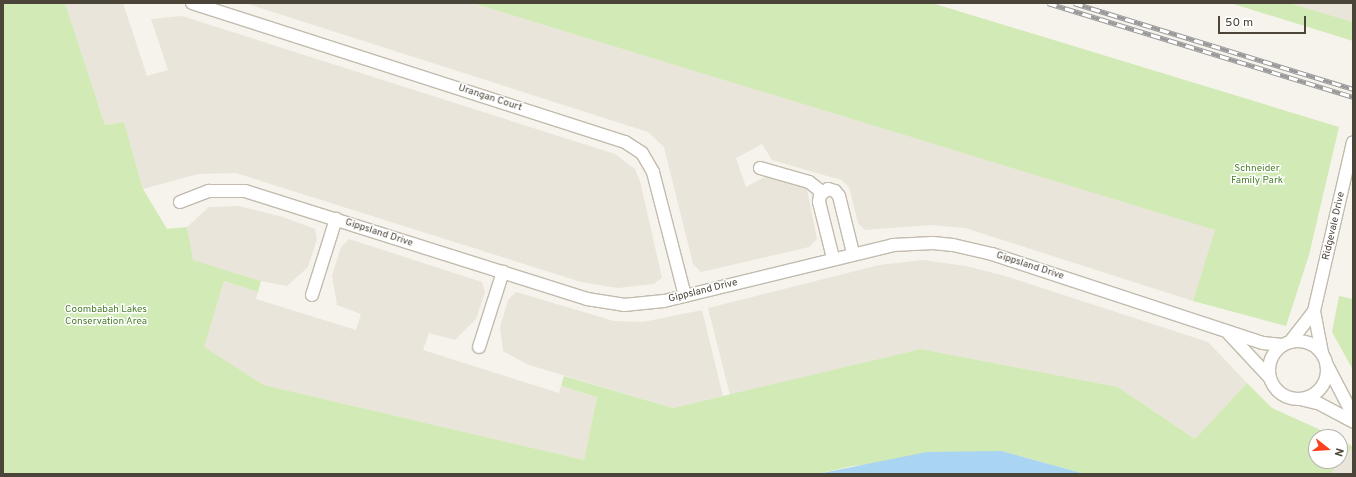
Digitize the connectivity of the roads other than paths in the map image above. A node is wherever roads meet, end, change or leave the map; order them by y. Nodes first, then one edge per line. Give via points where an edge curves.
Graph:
1 (192, 3) edge
2 (1353, 142) edge
3 (760, 168) dead end
4 (822, 192) junction
5 (180, 202) dead end
6 (336, 219) junction
7 (853, 253) junction
8 (833, 258) junction
9 (503, 272) junction
10 (312, 295) dead end
11 (685, 296) junction
12 (1314, 311) junction
13 (1227, 332) junction
14 (1286, 344) junction
15 (479, 347) dead end
16 (1324, 358) junction
17 (1270, 378) junction
18 (1296, 399) junction
19 (1353, 415) edge
20 (1353, 422) edge

1 - 11 street, Urangan Court via 630,144 642,153 653,172
2 - 12 street, Ridgevale Drive
3 - 4 street via 809,182
4 - 7 street via 832,189 839,196
4 - 8 street via 819,202
5 - 6 street, Gippsland Drive via 209,191 245,191
6 - 9 street, Gippsland Drive
6 - 10 street
7 - 8 street, Gippsland Drive
7 - 13 street, Gippsland Drive via 911,243 933,243 972,249
8 - 11 street, Gippsland Drive
9 - 11 street, Gippsland Drive via 602,302 643,304
9 - 15 street
12 - 14 street, Ridgevale Drive
12 - 16 street, Ridgevale Drive
13 - 14 street, Gippsland Drive via 1263,343
13 - 17 street, Gippsland Drive
14 - 16 street via 1309,343
14 - 17 street via 1270,360
16 - 18 street via 1327,372 1320,388 1305,398
16 - 19 street
17 - 18 street via 1280,392
18 - 20 street via 1318,403

